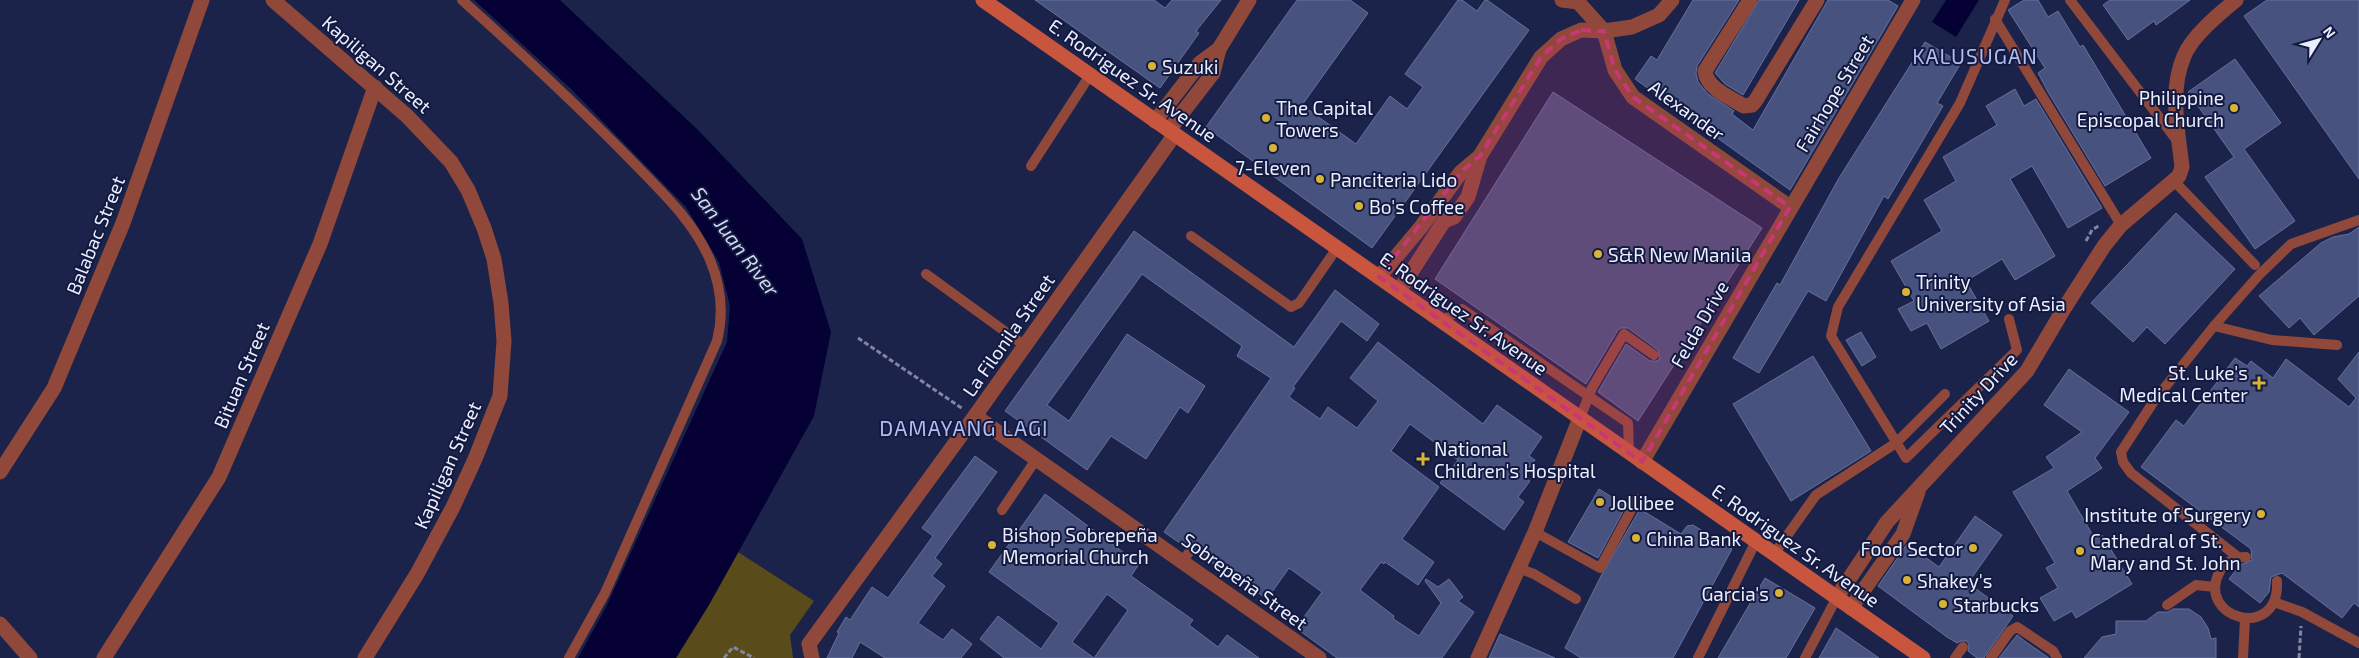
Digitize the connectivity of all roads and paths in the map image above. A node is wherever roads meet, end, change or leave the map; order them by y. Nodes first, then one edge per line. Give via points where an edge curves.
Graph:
1 (202, 0) edge
2 (273, 0) edge
3 (462, 0) edge
4 (983, 0) edge
5 (1249, 0) edge
6 (1672, 0) edge
7 (1750, 0) edge
8 (1817, 0) edge
9 (2005, 0) edge
10 (2070, 0) edge
11 (2236, 0) edge
12 (1566, 1) edge
13 (1910, 1) edge
14 (1995, 19) junction
15 (1604, 31) junction
16 (1219, 49) junction
17 (1090, 74) junction
18 (375, 87) junction
19 (1155, 120) junction
20 (1172, 132) junction
21 (2180, 145) junction
22 (1480, 156) junction
23 (1031, 166) dead end
24 (2174, 181) junction
25 (1790, 207) junction
26 (2359, 220) edge
27 (2121, 225) junction
28 (1421, 227) junction
29 (1191, 236) dead end
30 (1434, 236) junction
31 (1337, 248) junction
32 (2255, 265) dead end
33 (926, 274) dead end
34 (1379, 277) junction
35 (1399, 291) junction
36 (2009, 319) dead end
37 (1441, 321) junction
38 (2214, 326) junction
39 (858, 338) dead end
40 (2336, 345) dead end
41 (1025, 346) junction
42 (1654, 355) dead end
43 (1590, 392) junction
44 (1945, 394) dead end
45 (975, 416) junction
46 (1580, 418) junction
47 (1896, 443) junction
48 (1630, 452) junction
49 (1037, 458) junction
50 (1642, 462) junction
51 (0, 472) edge
52 (1920, 486) junction
53 (1637, 499) dead end
54 (1002, 510) dead end
55 (1535, 532) junction
56 (1756, 542) junction
57 (1774, 554) junction
58 (1518, 568) junction
59 (2277, 581) dead end
60 (2215, 587) junction
61 (1837, 597) junction
62 (1576, 599) dead end
63 (2274, 602) junction
64 (2167, 605) dead end
65 (1851, 608) junction
66 (2302, 612) junction
67 (2245, 619) junction
68 (0, 624) edge
69 (2359, 643) edge
70 (1963, 647) dead end
71 (30, 658) edge
72 (104, 658) edge
73 (365, 658) edge
74 (569, 658) edge
75 (724, 658) edge
76 (754, 658) edge
77 (812, 658) edge
78 (1319, 658) edge
79 (1478, 658) edge
80 (1698, 658) edge
81 (1805, 658) edge
82 (1922, 658) edge
83 (1955, 658) edge
84 (1991, 658) edge
85 (2058, 658) edge
86 (2243, 658) edge
87 (2299, 658) edge

1 - 51 street, Balabac Street via 123,223 54,388
2 - 18 street, Kapiligan Street
3 - 74 lane via 567,95 677,208 710,260 721,294 722,322 717,341 605,593
4 - 17 main road, E. Rodriguez Sr. Avenue
5 - 16 street
6 - 15 street via 1659,15 1632,27
7 - 8 street via 1706,71 1710,84 1744,106 1756,100
9 - 14 lane
10 - 21 lane
11 - 21 street via 2204,28 2184,55 2176,83
12 - 15 street, Alexander via 1578,2
13 - 25 street, Fairhope Street
14 - 27 lane
14 - 47 lane via 1960,103 1838,307 1831,336
15 - 22 street via 1581,30 1561,39 1542,57
15 - 25 street, Alexander via 1615,70 1633,97
16 - 19 street via 1200,63
16 - 20 street, La Filonila Street via 1213,73
17 - 19 main road, E. Rodriguez Sr. Avenue
17 - 23 lane
18 - 72 street, Bituan Street via 320,244 218,477
18 - 73 street, Kapiligan Street via 432,140 451,162 468,190 494,259 504,341 500,396 475,460 417,574
19 - 20 main road, E. Rodriguez Sr. Avenue
20 - 31 main road, E. Rodriguez Sr. Avenue
20 - 41 street, La Filonila Street
21 - 24 street via 2182,167
22 - 28 street via 1461,172
22 - 30 street via 1468,197 1454,217 1444,221
24 - 27 street, Trinity Drive
24 - 32 lane
25 - 50 street, Felda Drive
26 - 38 lane via 2291,244
27 - 52 street, Trinity Drive via 2065,306 2028,372
28 - 30 street
28 - 34 street
29 - 31 lane via 1291,307 1299,303
30 - 35 street
31 - 34 main road, E. Rodriguez Sr. Avenue
33 - 41 lane
34 - 35 main road, E. Rodriguez Sr. Avenue
35 - 37 main road, E. Rodriguez Sr. Avenue
36 - 47 lane via 2017,350 1906,458
37 - 43 lane via 1464,305
37 - 46 main road, E. Rodriguez Sr. Avenue
38 - 40 lane via 2272,340
38 - 60 lane via 2154,401 2121,452 2131,473 2242,557 2222,568
39 - 45 path
41 - 45 street, La Filonila Street
42 - 43 lane via 1624,334
43 - 46 lane
43 - 48 lane via 1628,423
44 - 47 lane
45 - 49 street, Sobrepeña Street
45 - 77 street, La Filonila Street via 809,644
46 - 48 main road, E. Rodriguez Sr. Avenue
46 - 55 street
47 - 57 lane via 1816,495
48 - 50 main road, E. Rodriguez Sr. Avenue
49 - 54 lane
49 - 78 street, Sobrepeña Street via 1187,555
50 - 56 main road, E. Rodriguez Sr. Avenue
52 - 61 street, Trinity Drive via 1887,522
52 - 65 street, Trinity Drive via 1903,534
53 - 55 lane via 1600,568
55 - 58 street
56 - 57 main road, E. Rodriguez Sr. Avenue
56 - 80 lane
57 - 61 main road, E. Rodriguez Sr. Avenue
58 - 62 lane
58 - 79 street
59 - 63 lane
60 - 64 lane via 2196,585
60 - 67 lane via 2216,598 2222,607 2230,615
61 - 65 main road, E. Rodriguez Sr. Avenue
61 - 81 lane
63 - 66 lane
63 - 67 lane via 2260,616
65 - 82 main road, E. Rodriguez Sr. Avenue
66 - 69 lane
66 - 87 path
67 - 86 lane
68 - 71 street
70 - 83 lane
75 - 76 path via 734,647
84 - 85 lane via 2010,630 2017,627 2053,651

